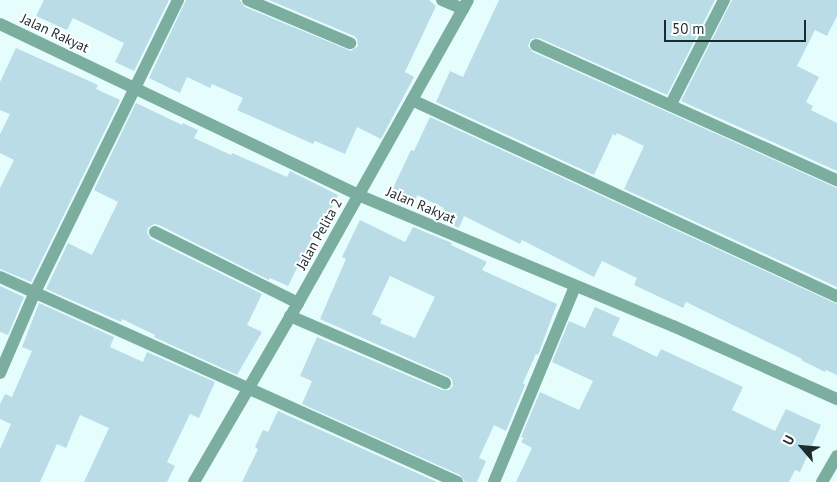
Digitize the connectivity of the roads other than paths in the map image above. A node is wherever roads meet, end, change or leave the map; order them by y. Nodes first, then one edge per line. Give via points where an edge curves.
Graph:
1 (178, 0) edge
2 (248, 0) edge
3 (442, 0) edge
4 (724, 0) edge
5 (466, 5) edge
6 (0, 24) edge
7 (350, 43) dead end
8 (536, 45) dead end
9 (136, 88) junction
10 (412, 100) junction
11 (671, 104) junction
12 (837, 180) edge
13 (358, 195) junction
14 (155, 232) dead end
15 (0, 277) edge
16 (576, 286) junction
17 (35, 292) junction
18 (837, 296) edge
19 (298, 303) junction
20 (290, 316) junction
21 (0, 373) edge
22 (445, 383) dead end
23 (248, 389) junction
24 (837, 399) edge
25 (837, 456) edge
26 (194, 482) edge
27 (457, 482) edge
28 (494, 482) edge
29 (822, 482) edge

1 - 9 street
2 - 7 street
3 - 5 street
4 - 11 street
5 - 10 street, Jalan Pelita 2
6 - 9 street, Jalan Rakyat
8 - 11 street
9 - 13 street, Jalan Rakyat
9 - 17 street
10 - 13 street, Jalan Pelita 2
10 - 18 street
11 - 12 street
13 - 16 street, Jalan Rakyat
13 - 19 street, Jalan Pelita 2
14 - 19 street
15 - 17 street
16 - 24 street, Jalan Rakyat
16 - 28 street
17 - 21 street
17 - 23 street
19 - 20 street, Jalan Pelita 2
20 - 22 street
20 - 23 street, Jalan Pelita 2
23 - 26 street, Jalan Pelita 2
23 - 27 street
25 - 29 street

